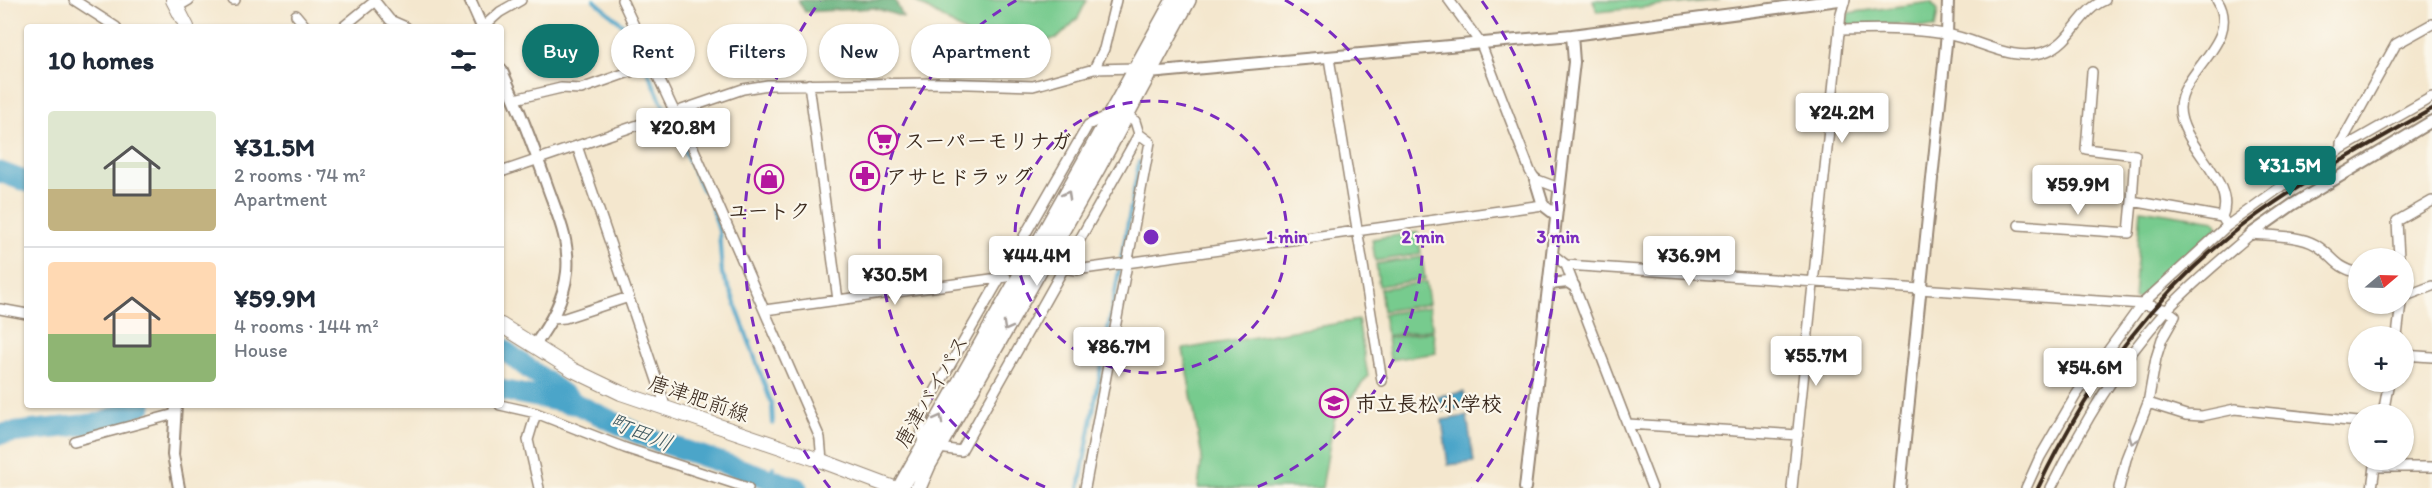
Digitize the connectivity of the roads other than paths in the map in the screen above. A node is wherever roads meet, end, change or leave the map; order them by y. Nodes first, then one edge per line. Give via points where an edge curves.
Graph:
1 (74, 0) edge
2 (470, 0) edge
3 (521, 0) edge
4 (622, 0) edge
5 (1116, 0) edge
6 (1174, 0) edge
7 (1188, 0) edge
8 (1449, 0) edge
9 (1839, 0) edge
10 (1845, 0) edge
11 (1948, 0) edge
12 (2105, 0) edge
13 (2217, 0) edge
14 (374, 1) edge
15 (180, 2) edge
16 (1777, 3) edge
17 (296, 15) dead end
18 (111, 24) edge
19 (186, 24) edge
20 (304, 24) edge
21 (347, 24) edge
22 (399, 24) edge
23 (481, 24) edge
24 (486, 24) edge
25 (633, 24) edge
26 (2432, 24) edge
27 (1840, 30) junction
28 (1947, 34) junction
29 (1572, 35) junction
30 (1482, 44) junction
31 (1329, 58) junction
32 (1094, 69) junction
33 (1143, 70) junction
34 (2092, 72) dead end
35 (504, 75) edge
36 (612, 78) edge
37 (657, 78) edge
38 (809, 84) junction
39 (2432, 97) edge
40 (515, 99) junction
41 (670, 114) junction
42 (1119, 115) junction
43 (2432, 121) edge
44 (1139, 134) junction
45 (578, 146) junction
46 (2341, 149) junction
47 (538, 159) junction
48 (504, 171) edge
49 (1535, 179) junction
50 (1559, 188) junction
51 (2132, 201) junction
52 (2432, 201) edge
53 (1543, 205) junction
54 (1556, 215) junction
55 (2222, 217) junction
56 (2019, 225) dead end
57 (2227, 226) junction
58 (1356, 231) junction
59 (2251, 234) junction
60 (2398, 248) edge
61 (1552, 254) junction
62 (1045, 258) junction
63 (1122, 264) junction
64 (1566, 265) junction
65 (1062, 268) junction
66 (2348, 270) edge
67 (1021, 275) junction
68 (1002, 278) junction
69 (1814, 282) junction
70 (1549, 284) junction
71 (1574, 286) junction
72 (2432, 286) edge
73 (1921, 289) junction
74 (2414, 293) edge
75 (629, 297) junction
76 (838, 300) junction
77 (2142, 304) junction
78 (0, 309) edge
79 (765, 310) junction
80 (2167, 310) junction
81 (24, 313) edge
82 (552, 319) junction
83 (504, 327) edge
84 (534, 346) junction
85 (2414, 356) edge
86 (2432, 357) edge
87 (984, 369) junction
88 (1002, 378) junction
89 (1382, 381) dead end
90 (2148, 403) junction
91 (504, 406) edge
92 (665, 409) junction
93 (176, 410) edge
94 (536, 413) junction
95 (2348, 421) edge
96 (1628, 424) junction
97 (1798, 435) junction
98 (74, 441) dead end
99 (931, 447) junction
100 (822, 461) junction
101 (2414, 466) edge
102 (2432, 467) edge
103 (2375, 470) edge
104 (724, 484) edge
105 (179, 488) edge
106 (539, 488) edge
107 (748, 488) edge
108 (894, 488) edge
109 (900, 488) edge
110 (918, 488) edge
111 (1085, 488) edge
112 (1526, 488) edge
113 (1652, 488) edge
114 (1792, 488) edge
115 (1900, 488) edge
116 (2026, 488) edge
117 (2051, 488) edge
118 (2119, 488) edge
119 (2372, 488) edge

1 - 18 street
2 - 23 street
3 - 24 street
4 - 25 street
5 - 32 street via 1104,49
6 - 33 highway, 唐津バイパス
7 - 33 highway, 唐津バイパス
8 - 30 street
9 - 16 street
10 - 27 street
11 - 28 street
12 - 28 street via 2090,9 2061,43 2039,53 2010,54
13 - 55 street via 2223,16 2222,30 2186,88 2180,112 2189,139 2219,181 2226,209
14 - 21 street
14 - 22 street
15 - 19 main road
16 - 29 street
17 - 20 street
26 - 46 street via 2396,44
27 - 28 street via 1895,29
27 - 69 street
28 - 73 street
29 - 30 street
29 - 50 street via 1574,62
30 - 31 street
30 - 49 street
31 - 33 street
31 - 58 street
32 - 33 street
32 - 38 street via 1033,86
33 - 42 highway, 唐津バイパス
34 - 51 street via 2086,150 2135,155
35 - 40 street
36 - 40 street via 580,89 561,88
37 - 41 street
38 - 41 street via 743,89
38 - 76 street
39 - 46 street
40 - 47 street
41 - 45 street
41 - 79 street via 681,120
42 - 44 street via 1135,121
42 - 62 highway, 唐津バイパス
67 -> 42 highway, 唐津バイパス
42 - 68 street via 1088,125
43 - 59 street
44 - 63 street via 1150,142
44 - 65 street
45 - 47 street
45 - 75 street
46 - 57 street
47 - 48 street
47 - 82 street via 564,233 567,255 563,292
49 - 50 street
49 - 53 street
50 - 54 street
51 - 55 street
51 - 56 street via 2129,233
52 - 60 street via 2397,221
53 - 54 street
53 - 58 street
54 - 61 street
55 - 57 street
57 - 77 street
58 - 63 street
58 - 89 street
59 - 66 street via 2315,244
59 - 80 street
61 - 64 street
61 - 70 street
62 - 65 street
62 -> 87 highway, 唐津バイパス
63 - 65 street
63 - 111 street
64 - 69 street
64 - 71 street
65 - 88 street
67 - 68 street
99 -> 67 highway, 唐津バイパス
68 - 76 street
68 - 99 street via 926,407 921,428
69 - 73 street
69 - 97 street
70 - 71 street via 1568,282
70 - 112 street
71 - 96 street
72 - 74 street
73 - 77 street
73 - 115 street
75 - 82 street
75 - 92 street
76 - 79 street
77 - 80 street
77 - 116 street via 2076,395
78 - 81 street
79 - 100 street via 820,438
80 - 90 street via 2175,316 2156,358
80 - 117 street via 2099,398
82 - 84 street
83 - 84 main road, 唐津肥前線
84 - 92 main road, 唐津肥前線 via 573,370
85 - 86 street
87 - 88 street
87 - 99 highway, 唐津バイパス
88 - 99 street via 961,451
90 - 95 street via 2186,415 2235,409
90 -> 118 street
91 - 94 street
92 - 100 main road, 唐津肥前線
93 - 98 street
93 - 105 street via 172,455
94 - 104 street
94 - 106 street via 528,440
96 - 97 street
96 - 113 street
97 - 114 street
99 - 109 highway, 唐津バイパス
99 - 110 highway, 唐津バイパス
100 - 108 main road, 唐津肥前線
101 - 102 street
103 - 119 street
104 - 107 street

